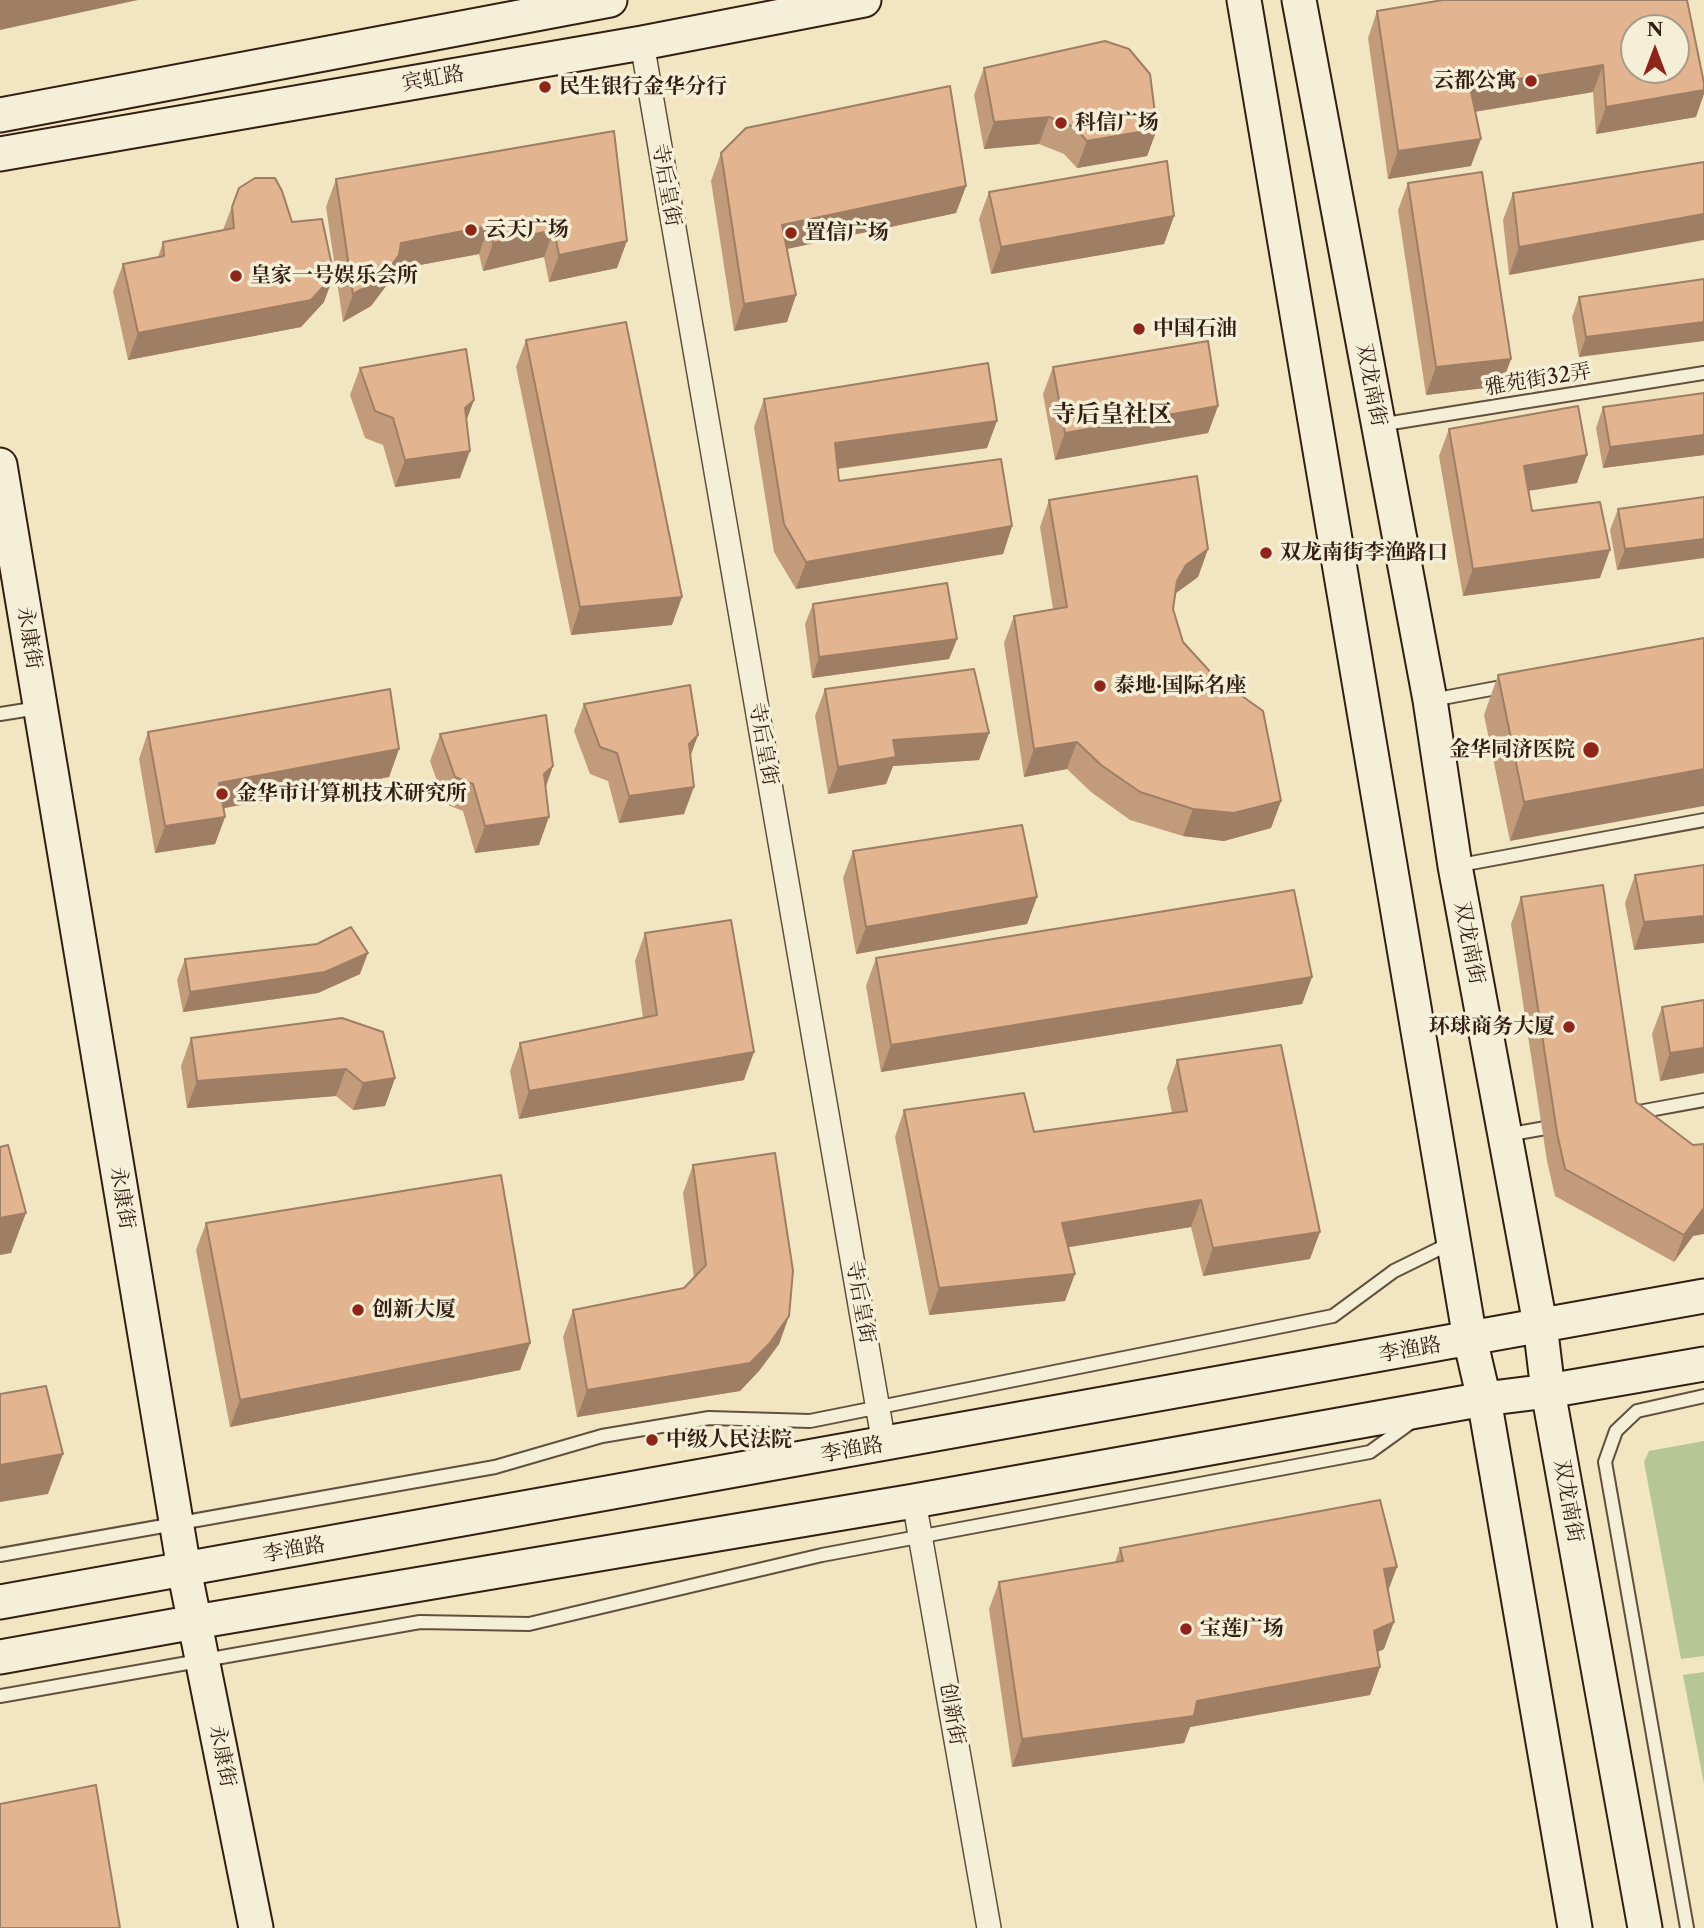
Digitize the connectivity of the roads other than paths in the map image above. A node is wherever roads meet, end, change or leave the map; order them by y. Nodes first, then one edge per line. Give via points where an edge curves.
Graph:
1 (610, 0) edge
2 (864, 0) edge
3 (1244, 0) edge
4 (1299, 0) edge
5 (642, 43) junction
6 (0, 115) edge
7 (0, 154) edge
8 (1704, 373) edge
9 (1378, 425) junction
10 (0, 465) edge
11 (1518, 684) edge
12 (1430, 701) junction
13 (40, 707) junction
14 (0, 714) edge
15 (1704, 820) edge
16 (1455, 866) junction
17 (1704, 1100) edge
18 (1625, 1114) edge
19 (1572, 1124) edge
20 (1505, 1135) junction
21 (1453, 1242) junction
22 (1704, 1296) edge
23 (1540, 1324) junction
24 (1470, 1339) junction
25 (1704, 1364) edge
26 (1548, 1391) junction
27 (1704, 1396) edge
28 (1484, 1399) junction
29 (878, 1408) junction
30 (1430, 1409) junction
31 (884, 1444) junction
32 (914, 1501) junction
33 (177, 1524) junction
34 (920, 1536) junction
35 (0, 1555) edge
36 (184, 1569) junction
37 (0, 1602) edge
38 (195, 1622) junction
39 (0, 1657) edge
40 (203, 1660) junction
41 (0, 1696) edge
42 (256, 1928) edge
43 (989, 1928) edge
44 (1575, 1928) edge
45 (1645, 1928) edge
46 (1687, 1928) edge

1 - 6 main road
2 - 5 main road, 宾虹路
3 - 21 main road
4 - 9 main road, 双龙南街
5 - 7 main road, 宾虹路
5 - 29 street, 寺后皇街
8 - 9 lane, 雅苑街32弄
9 - 12 main road, 双龙南街
10 - 13 main road, 永康街
11 - 12 lane
12 - 16 main road, 双龙南街
13 - 14 lane
13 - 33 main road, 永康街
15 - 16 lane
16 - 20 main road, 双龙南街
17 - 18 lane
19 - 20 lane
20 - 23 main road, 双龙南街
21 - 24 main road
21 - 29 lane via 1394,1271 1333,1317
22 - 23 main road, 李渔路
23 - 24 main road, 李渔路
23 - 26 main road, 双龙南街
24 - 28 main road
24 - 31 main road, 李渔路
25 - 26 main road
26 - 28 main road
26 - 45 main road, 双龙南街
27 - 46 lane via 1637,1411 1616,1431 1605,1462
28 - 30 main road
28 - 44 main road
29 - 31 street, 寺后皇街
29 - 33 lane via 810,1421 696,1420 602,1436 495,1467
30 - 32 main road
30 - 34 lane via 1370,1452
31 - 36 main road, 李渔路
32 - 34 street, 创新街
32 - 38 main road
33 - 35 lane
33 - 36 main road, 永康街
34 - 40 lane via 529,1625 420,1622
34 - 43 street, 创新街
36 - 37 main road, 李渔路
36 - 38 main road, 永康街
38 - 39 main road
38 - 40 main road, 永康街
40 - 41 lane
40 - 42 main road, 永康街

